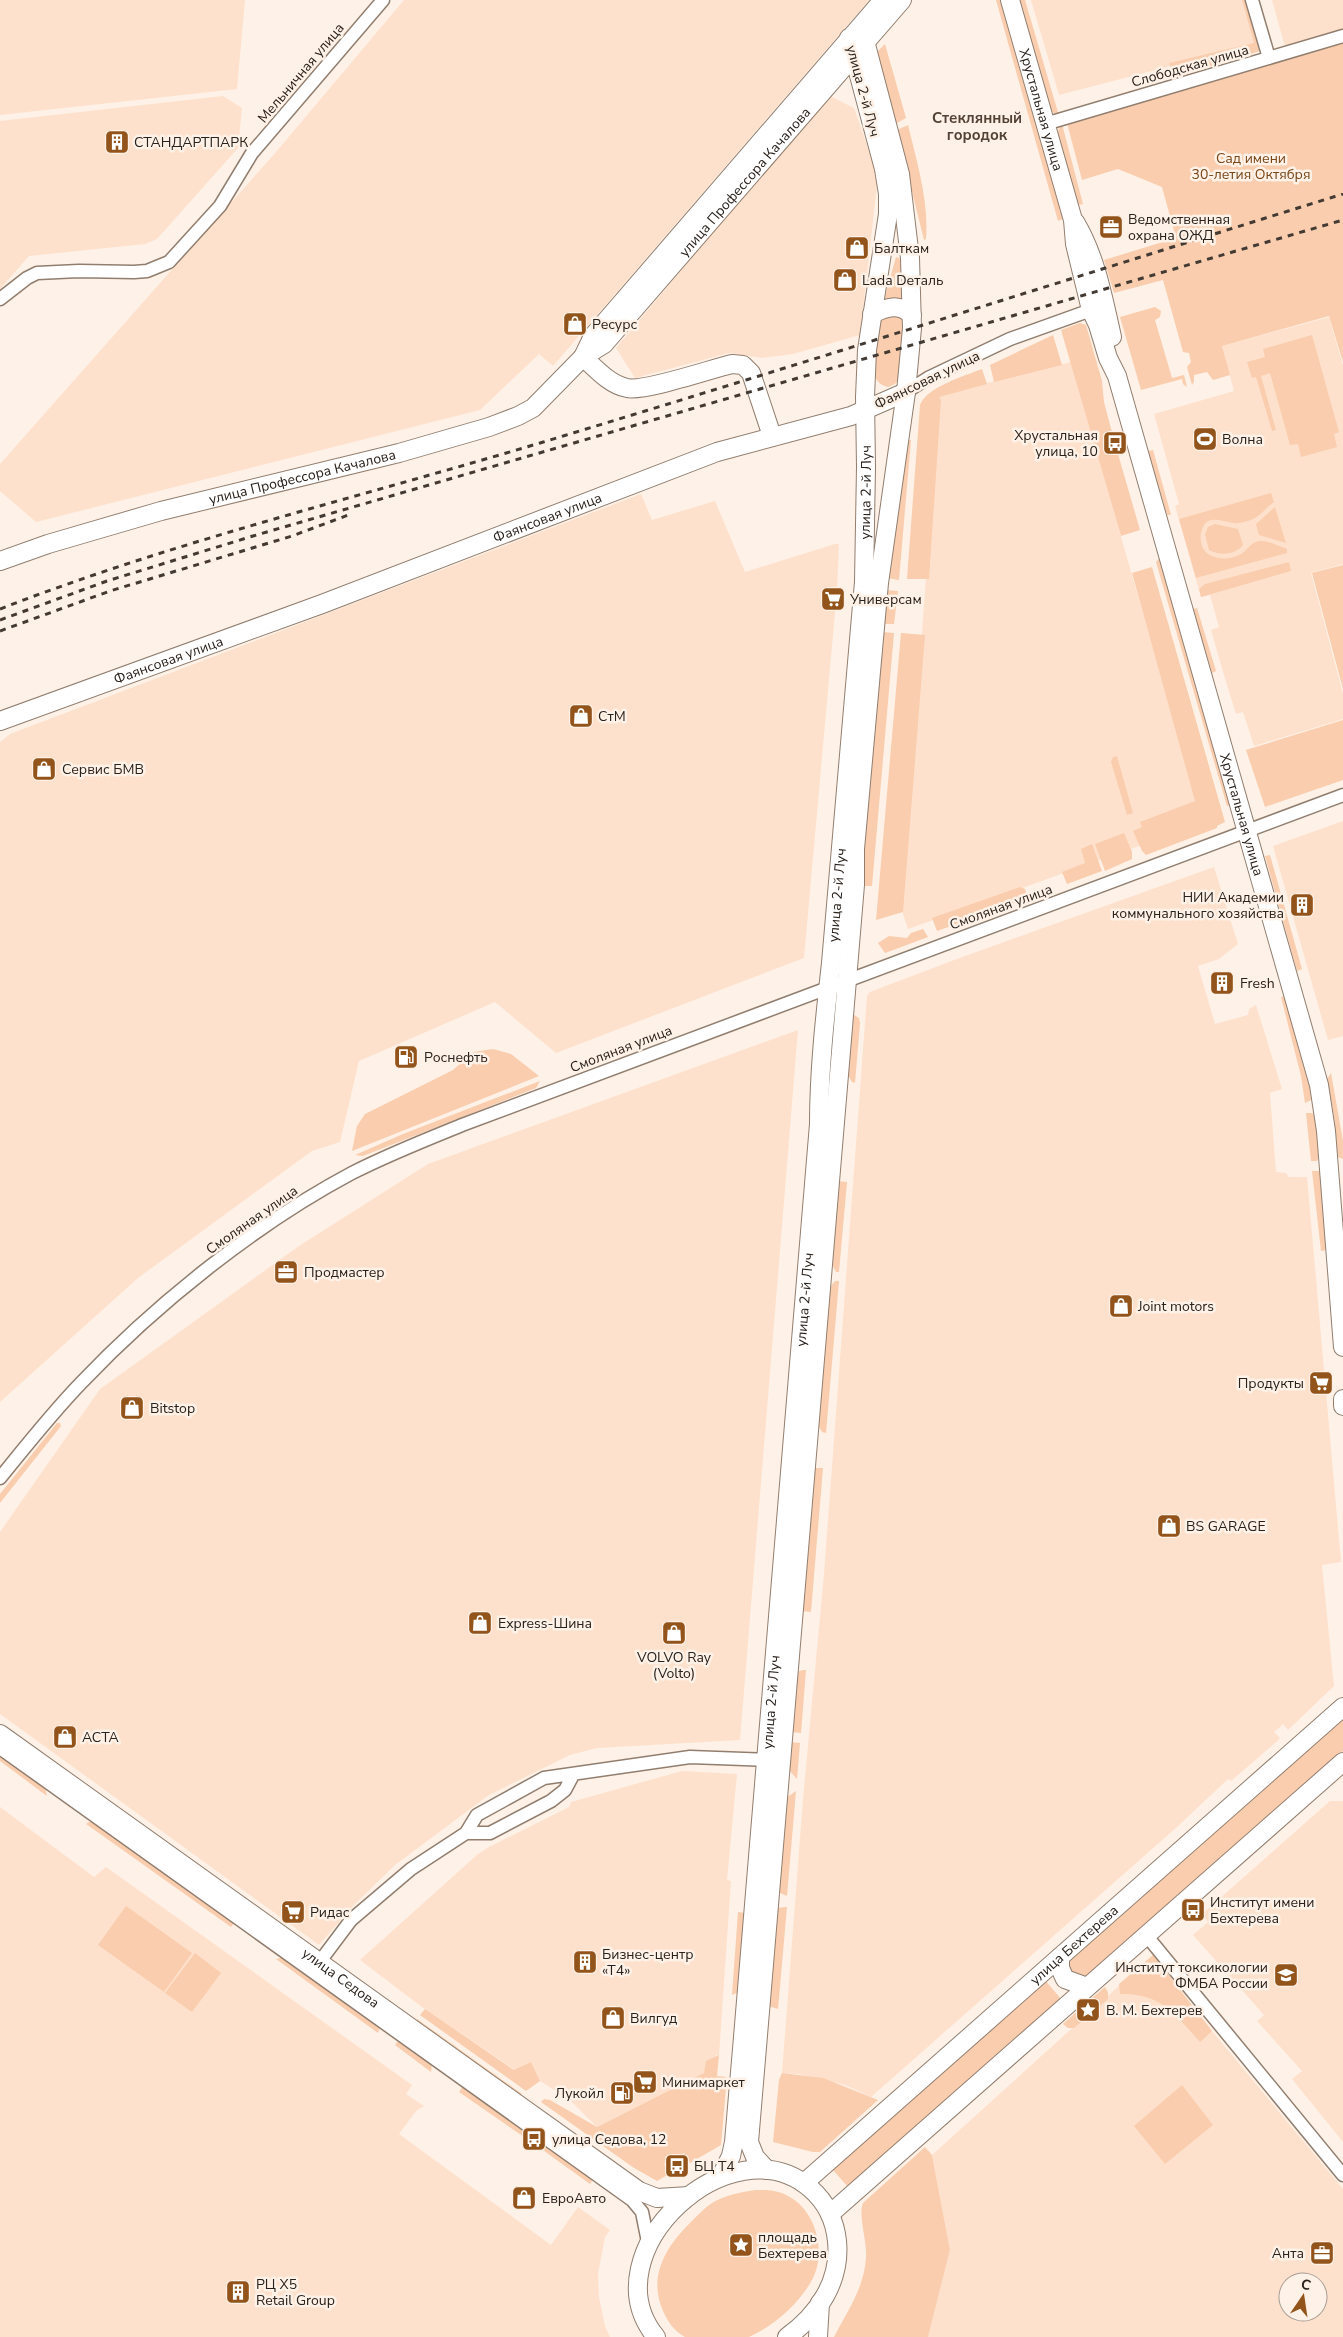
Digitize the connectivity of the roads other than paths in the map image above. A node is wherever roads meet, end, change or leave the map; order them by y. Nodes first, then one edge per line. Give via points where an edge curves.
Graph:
1 (383, 0) edge
2 (883, 0) edge
3 (902, 0) edge
4 (1010, 0) edge
5 (1252, 0) edge
6 (1343, 36) edge
7 (856, 45) junction
8 (1269, 58) junction
9 (1045, 124) junction
10 (1073, 220) junction
11 (0, 299) edge
12 (1091, 310) junction
13 (872, 314) junction
14 (912, 316) junction
15 (583, 357) junction
16 (1117, 376) junction
17 (906, 392) junction
18 (866, 410) junction
19 (772, 436) junction
20 (0, 561) edge
21 (0, 721) edge
22 (1343, 795) edge
23 (1248, 831) junction
24 (847, 980) junction
25 (829, 987) junction
26 (1343, 1348) edge
27 (1343, 1399) edge
28 (1343, 1406) edge
29 (0, 1478) edge
30 (1342, 1709) edge
31 (0, 1734) edge
32 (0, 1748) edge
33 (774, 1760) junction
34 (1343, 1762) edge
35 (573, 1775) junction
36 (466, 1833) junction
37 (1146, 1936) junction
38 (1060, 1957) junction
39 (316, 1967) junction
40 (1086, 1987) junction
41 (767, 2170) junction
42 (1343, 2175) edge
43 (721, 2176) junction
44 (804, 2183) junction
45 (689, 2196) junction
46 (830, 2214) junction
47 (648, 2242) junction
48 (820, 2303) junction
49 (651, 2335) edge
50 (787, 2337) edge
51 (818, 2337) edge

1 - 11 street, Мельничная улица via 252,153 220,206 169,262 147,271 37,274
2 - 7 street, улица Профессора Качалова
3 - 7 street, улица Профессора Качалова
4 - 9 street, Хрустальная улица
5 - 8 street
6 - 8 street, Слободская улица
7 - 13 street, улица 2-й Луч via 888,194 886,238
7 - 14 street, улица 2-й Луч via 900,174
7 - 15 street, улица Профессора Качалова via 593,336
8 - 9 street, Слободская улица
9 - 10 street, Хрустальная улица
10 - 12 street, Хрустальная улица via 1075,244
10 - 16 street, Хрустальная улица via 1088,245 1096,269 1116,355
12 - 16 street, Хрустальная улица
12 - 17 street, Фаянсовая улица via 1010,339
13 - 14 street via 900,307
13 - 18 street, улица 2-й Луч
14 - 17 street, улица 2-й Луч
15 - 19 street via 611,381 627,388 644,388 732,364 743,365 751,373
15 - 20 street, улица Профессора Качалова via 533,408 489,427 400,453 161,512
16 - 23 street, Хрустальная улица
17 - 18 street, Фаянсовая улица
17 - 24 street, улица 2-й Луч via 878,592
18 - 19 street, Фаянсовая улица
18 - 25 street, улица 2-й Луч via 864,582
19 - 21 street, Фаянсовая улица via 700,458 314,607
22 - 23 street, Смоляная улица
23 - 24 street, Смоляная улица
23 - 26 street, Хрустальная улица via 1323,1106
24 - 25 street, Смоляная улица
24 - 33 street, улица 2-й Луч
25 - 29 street, Смоляная улица via 422,1141 324,1189 208,1268 143,1324 82,1382
25 - 33 street, улица 2-й Луч via 819,1083 819,1124
27 - 28 street
30 - 38 street, улица Бехтерева
31 - 39 street, улица Седова
32 - 39 street, улица Седова
33 - 35 street via 690,1757
33 - 41 street, улица 2-й Луч via 749,2142 755,2157
33 - 43 street, улица 2-й Луч via 734,2142
34 - 37 street
35 - 36 street via 544,1778 477,1815
35 - 36 street via 565,1790 551,1801 490,1833
36 - 39 street via 411,1869 351,1920
37 - 40 street
37 - 42 street
38 - 40 street via 1060,1968 1066,1979
38 - 44 street, улица Бехтерева
39 - 45 street, улица Седова via 639,2191 657,2198
39 - 47 street, улица Седова via 632,2200 642,2212
40 - 46 street
41 - 43 street
41 - 44 street
43 - 45 street
44 - 46 street via 819,2196
45 - 47 street
46 - 48 street via 836,2234 837,2267 828,2292
47 - 49 street via 640,2265 638,2296
48 - 50 street
48 - 51 street

